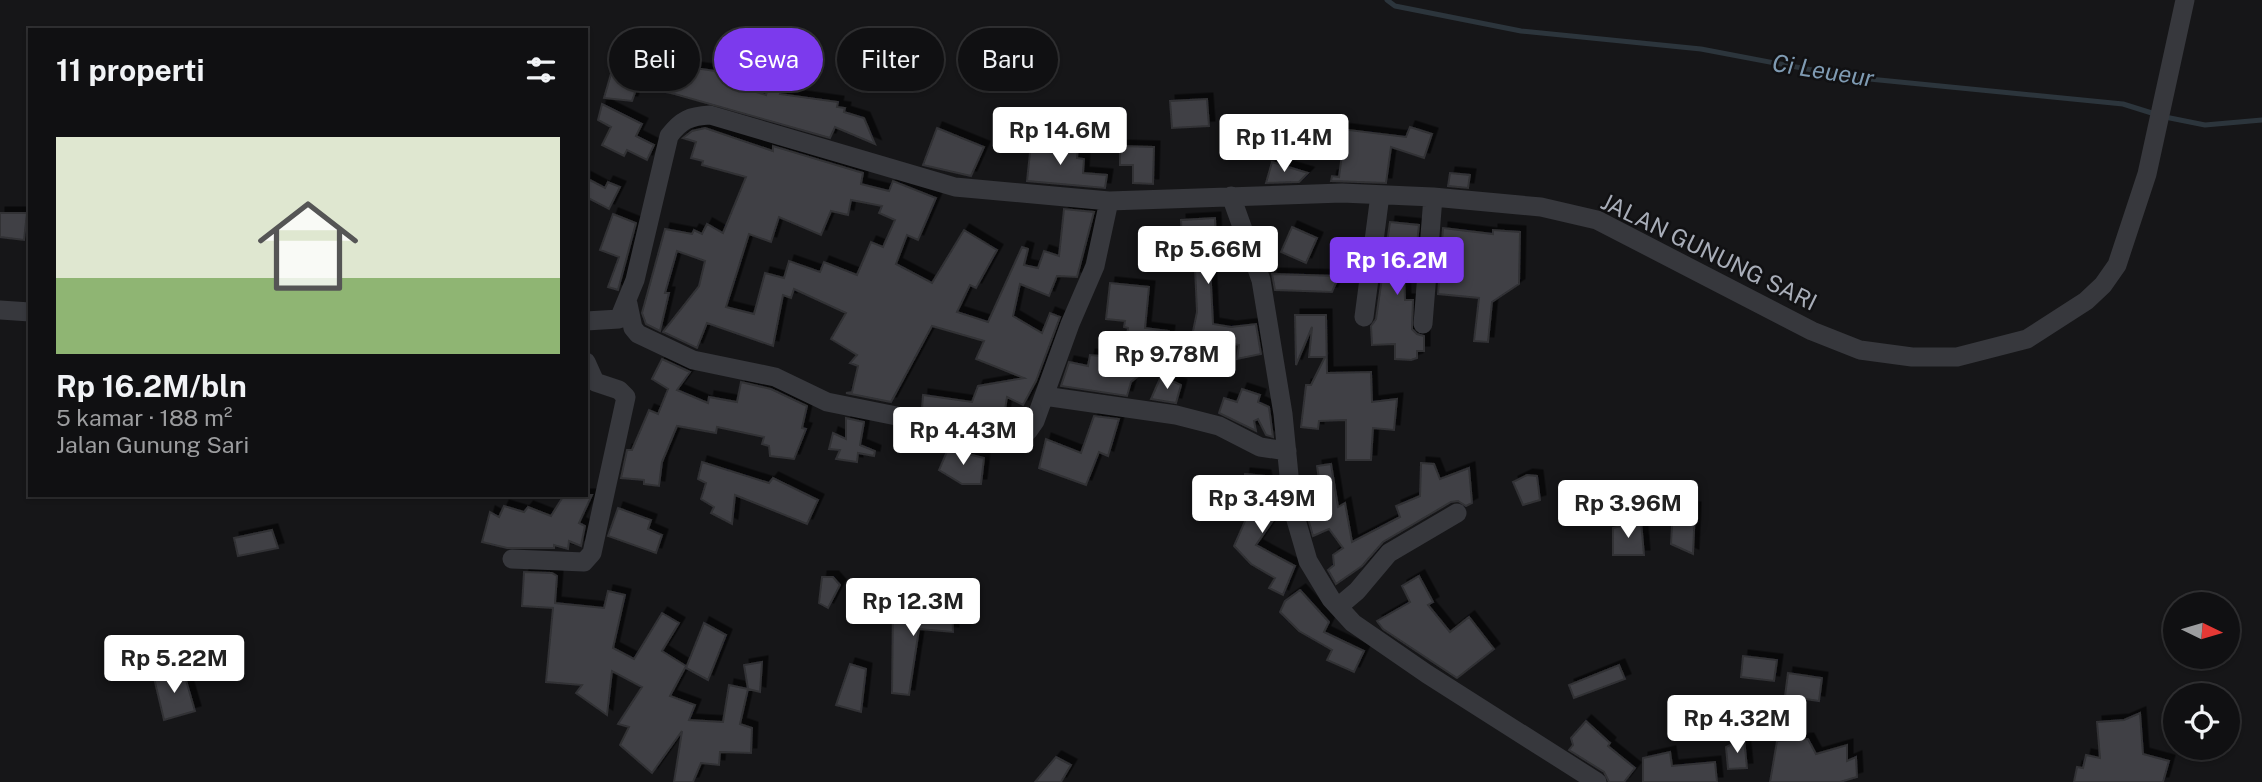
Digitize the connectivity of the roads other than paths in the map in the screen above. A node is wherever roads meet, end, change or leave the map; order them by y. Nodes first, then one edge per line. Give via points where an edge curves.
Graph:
1 (2185, 0) edge
2 (1380, 195) junction
3 (1231, 196) junction
4 (1433, 197) junction
5 (1109, 201) junction
6 (628, 304) junction
7 (0, 310) edge
8 (28, 312) edge
9 (1364, 317) dead end
10 (588, 321) edge
11 (1423, 324) dead end
12 (588, 366) edge
13 (1044, 396) junction
14 (1287, 451) junction
15 (1457, 513) dead end
16 (512, 559) dead end
17 (1338, 607) junction
18 (1597, 782) edge

1 - 4 street, JALAN GUNUNG SARI via 2154,145 2117,265 2086,301 2027,339 1957,357 1860,350 1812,331 1597,220 1541,207
2 - 3 street, JALAN GUNUNG SARI
2 - 4 street, JALAN GUNUNG SARI
2 - 9 street
3 - 5 street, JALAN GUNUNG SARI
3 - 14 street via 1261,280
4 - 11 street
5 - 6 street, JALAN GUNUNG SARI via 955,187 710,115 693,116 679,122 669,136
5 - 13 street via 1096,266
6 - 10 street via 619,319
6 - 13 street via 633,328 656,345 693,360 775,377 848,408 951,427 1022,432 1032,426
7 - 8 street
12 - 16 street via 595,382 624,393 626,402 591,557 584,562
13 - 14 street via 1176,415 1219,426 1260,447
14 - 17 street via 1292,506 1308,561
15 - 17 street via 1389,553
17 - 18 street via 1353,623 1427,674

